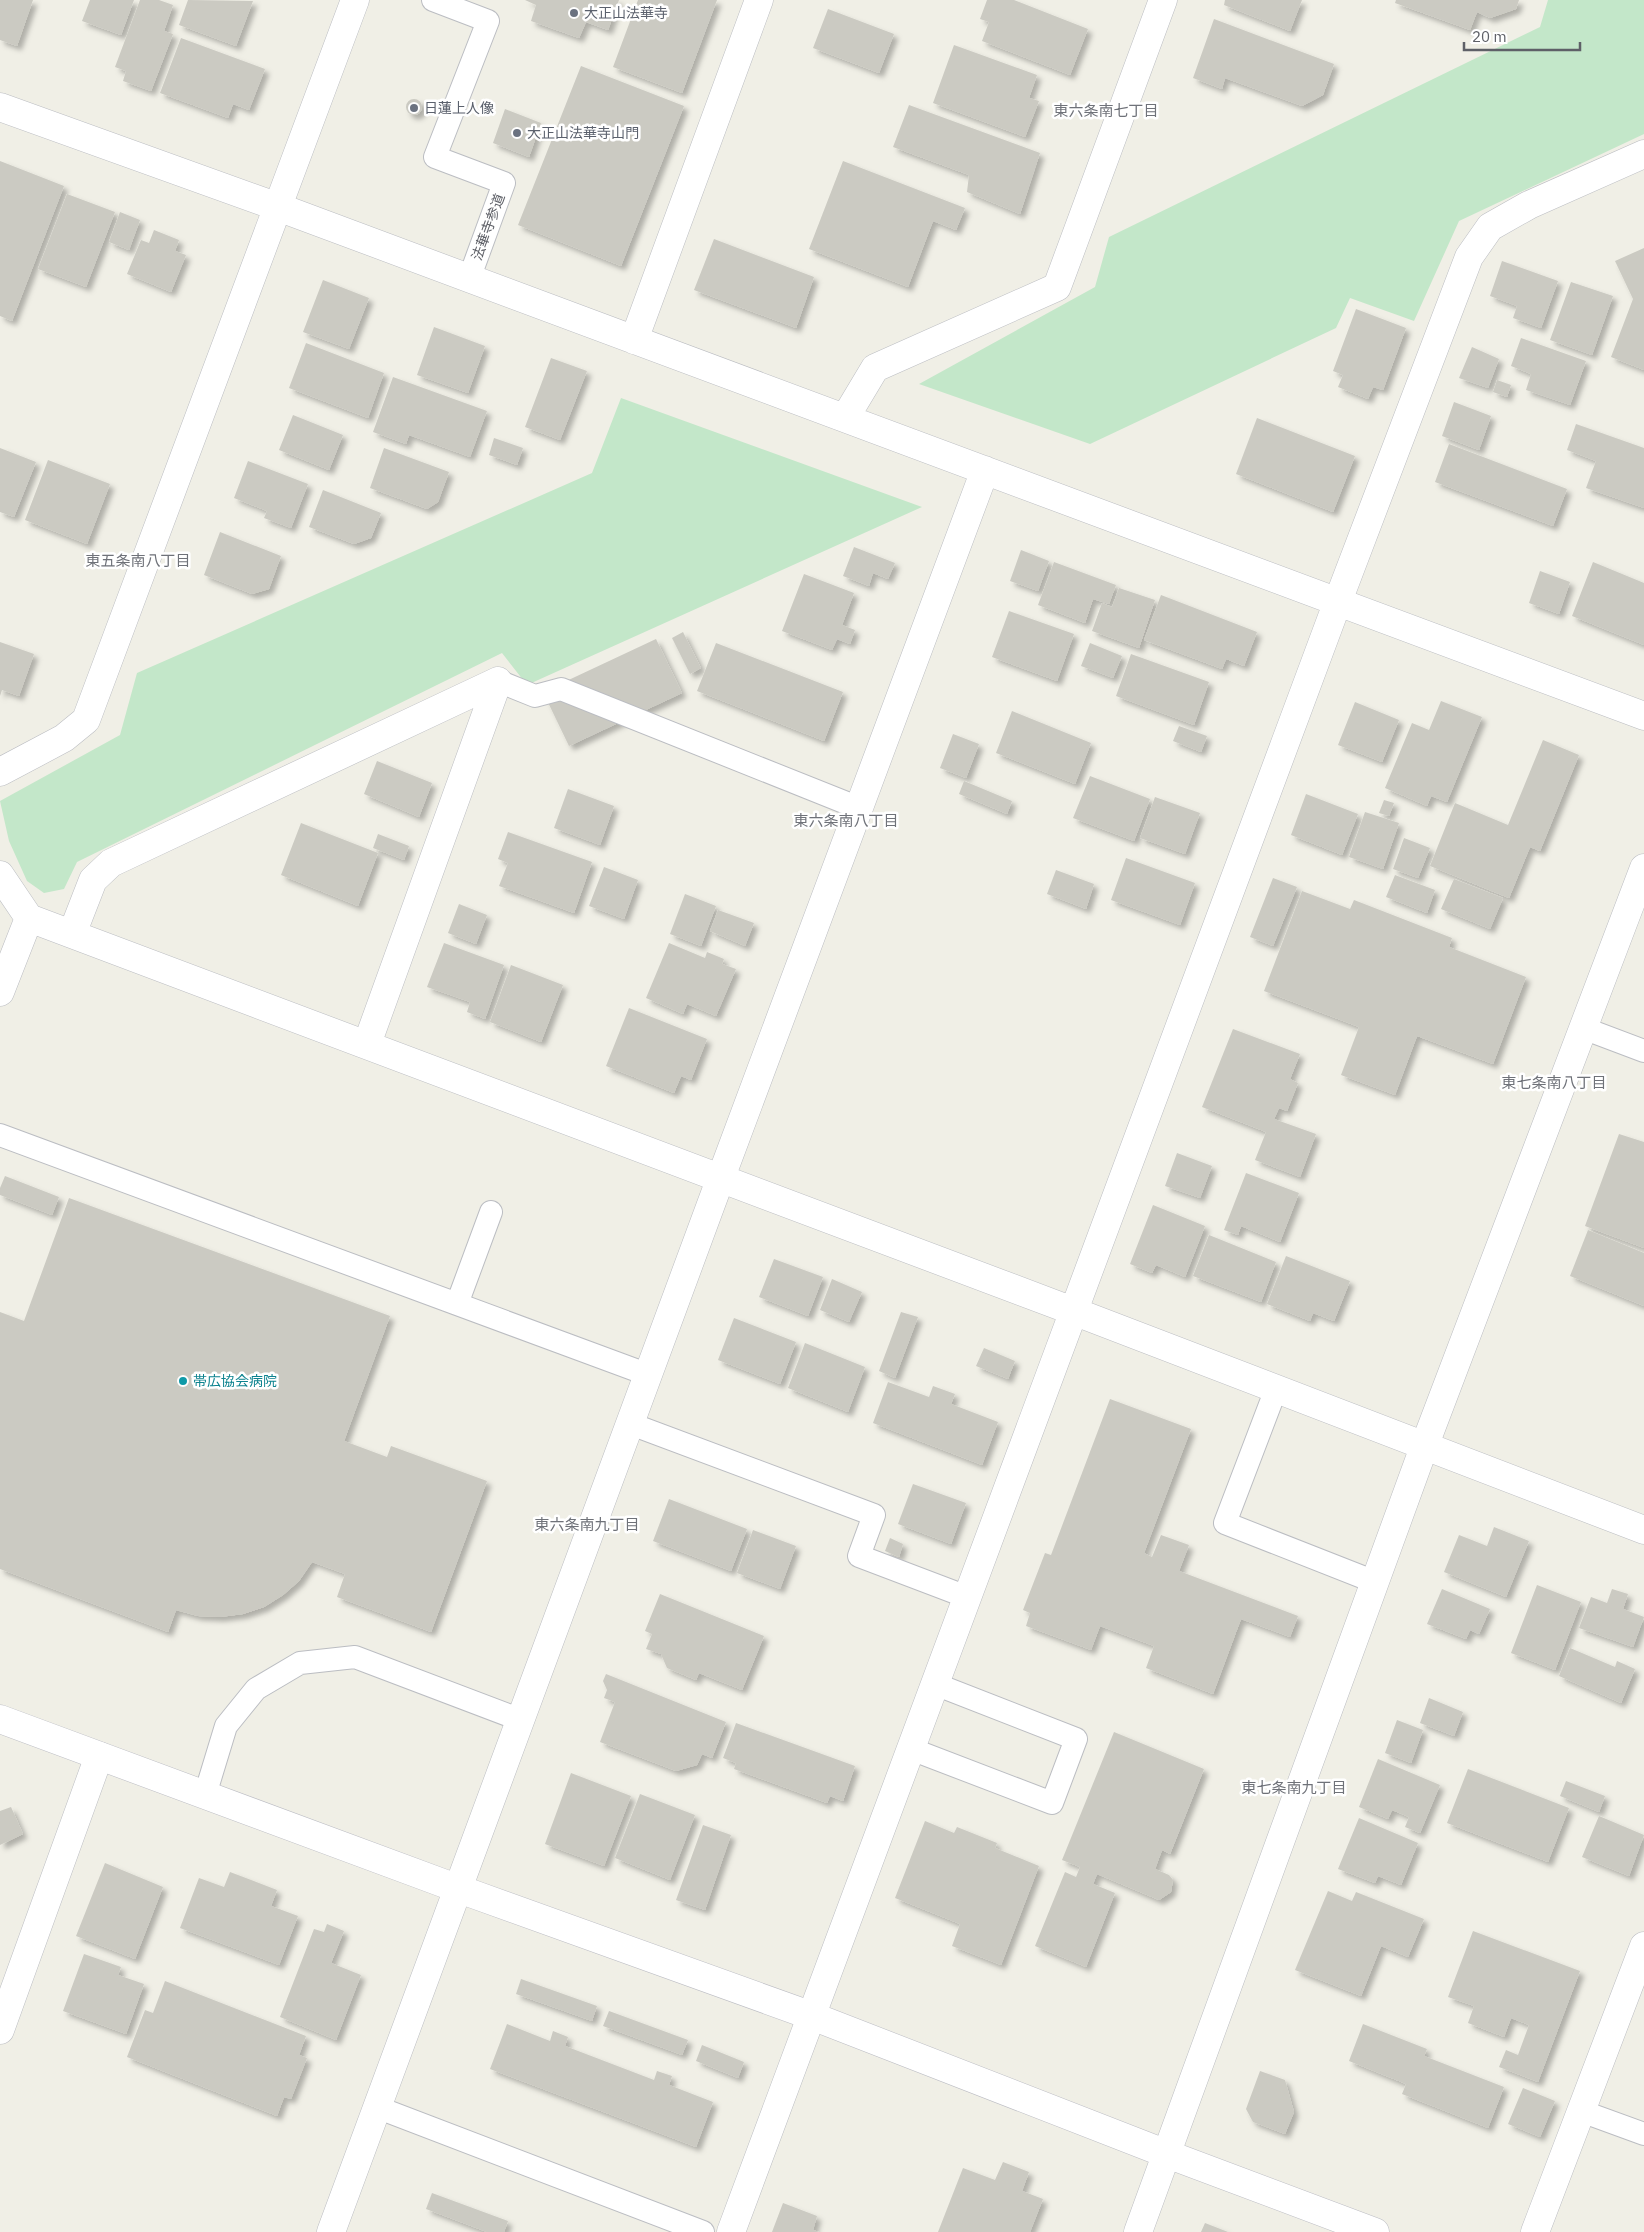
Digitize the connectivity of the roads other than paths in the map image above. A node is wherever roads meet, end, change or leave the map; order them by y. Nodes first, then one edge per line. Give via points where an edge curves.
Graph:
1 (355, 0) edge
2 (433, 0) edge
3 (759, 0) edge
4 (1162, 0) edge
5 (0, 108) edge
6 (1644, 154) edge
7 (278, 207) junction
8 (469, 279) junction
9 (634, 340) junction
10 (845, 418) junction
11 (986, 470) junction
12 (1338, 601) junction
13 (498, 681) junction
14 (1644, 716) edge
15 (0, 772) edge
16 (859, 808) junction
17 (1644, 868) edge
18 (0, 875) edge
19 (29, 918) junction
20 (72, 934) junction
21 (0, 992) edge
22 (1583, 1028) junction
23 (367, 1044) junction
24 (1644, 1051) edge
25 (0, 1135) edge
26 (720, 1180) junction
27 (491, 1212) dead end
28 (456, 1304) junction
29 (1073, 1311) junction
30 (649, 1376) junction
31 (1276, 1390) junction
32 (631, 1424) junction
33 (1424, 1447) junction
34 (1644, 1530) edge
35 (1375, 1582) junction
36 (967, 1596) junction
37 (935, 1684) junction
38 (0, 1719) edge
39 (521, 1720) junction
40 (911, 1750) junction
41 (99, 1756) junction
42 (205, 1795) junction
43 (459, 1890) junction
44 (1644, 1946) edge
45 (812, 2016) junction
46 (0, 2030) edge
47 (379, 2108) junction
48 (1581, 2110) junction
49 (1644, 2134) edge
50 (1167, 2154) junction
51 (332, 2232) edge
52 (703, 2232) edge
53 (731, 2232) edge
54 (1138, 2232) edge
55 (1375, 2232) edge
56 (1535, 2232) edge

1 - 7 street
2 - 8 lane, 法華寺参道 via 488,21 435,157 504,183
3 - 9 street
4 - 10 street via 1057,287 876,368
5 - 7 street
6 - 12 street via 1529,205 1490,227 1469,257
7 - 8 street
7 - 15 street via 86,720 64,738
8 - 9 street
9 - 10 street
10 - 11 street
11 - 12 street
11 - 16 street
12 - 14 street
12 - 29 street
13 - 16 lane via 535,696 561,689
13 - 20 street via 111,863 93,880
13 - 23 street
16 - 26 street
17 - 22 street
18 - 19 street
19 - 20 street
19 - 21 street
20 - 23 street
22 - 24 lane
22 - 33 street
23 - 26 street
25 - 28 lane
26 - 29 street
26 - 30 street
27 - 28 lane
28 - 30 lane
29 - 31 street
29 - 36 street
30 - 32 street
31 - 33 street
31 - 35 lane via 1225,1523
32 - 36 lane via 874,1515 859,1556
32 - 39 street
33 - 34 street
33 - 35 street
35 - 50 street
36 - 37 street
37 - 40 street
37 - 40 lane via 1076,1738 1052,1803
38 - 41 street
39 - 42 lane via 355,1657 300,1663 256,1689 226,1726
39 - 43 street
40 - 45 street
41 - 42 street
41 - 46 street
42 - 43 street
43 - 45 street
43 - 47 street
44 - 48 street
45 - 50 street
45 - 53 street
47 - 51 street
47 - 52 lane
48 - 49 lane
48 - 56 street
50 - 54 street
50 - 55 street

